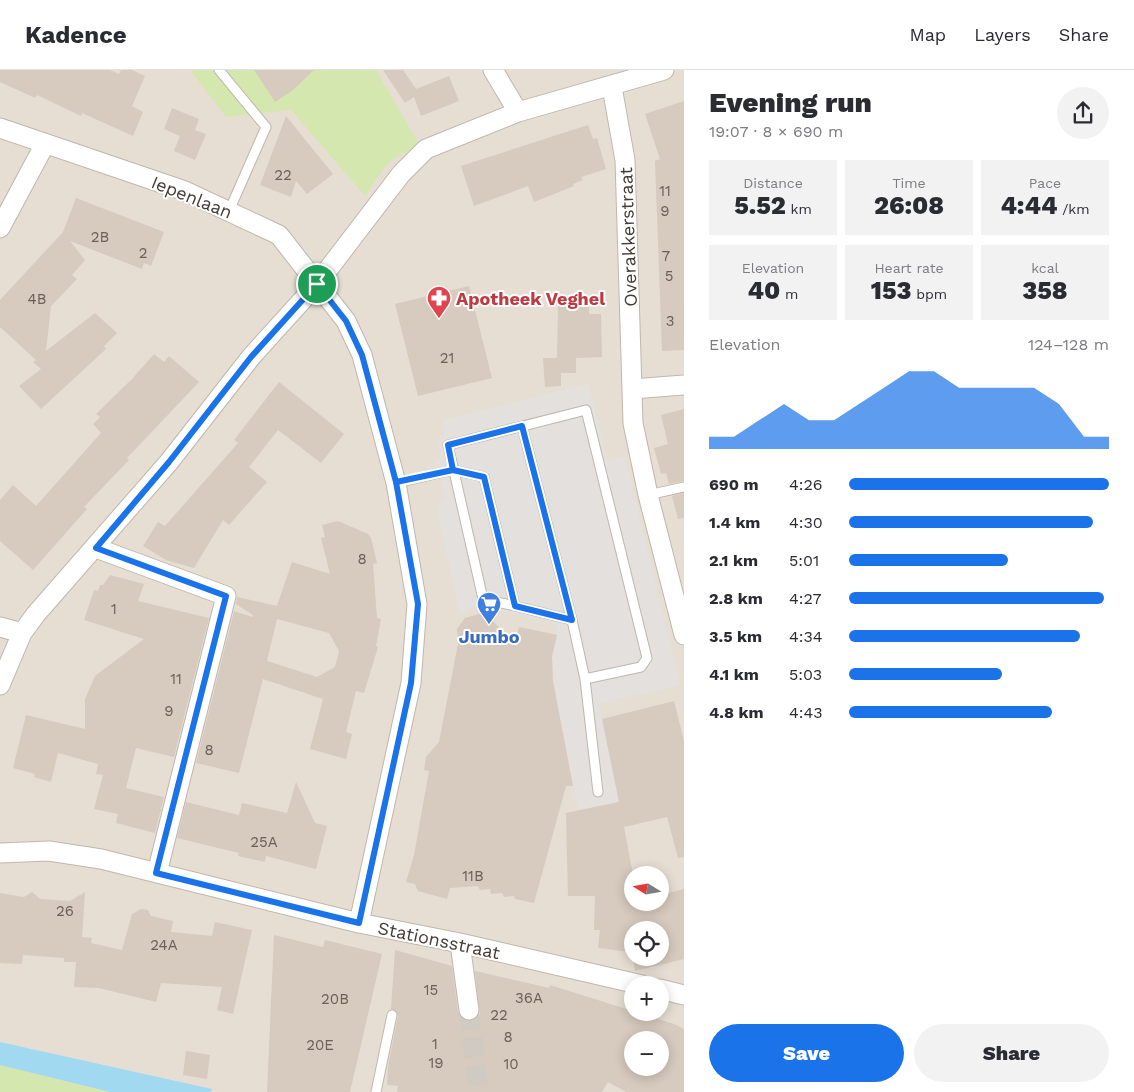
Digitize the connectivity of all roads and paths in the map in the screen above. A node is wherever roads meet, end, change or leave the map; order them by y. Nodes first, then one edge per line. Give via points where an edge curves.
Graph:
1 (219, 70) edge
2 (493, 70) edge
3 (664, 70) edge
4 (612, 87) junction
5 (518, 112) junction
6 (0, 128) edge
7 (45, 144) junction
8 (228, 211) junction
9 (0, 228) edge
10 (317, 284) junction
11 (684, 385) edge
12 (632, 389) junction
13 (522, 426) junction
14 (453, 470) junction
15 (396, 482) junction
16 (684, 486) edge
17 (648, 495) junction
18 (96, 548) junction
19 (515, 606) junction
20 (572, 620) junction
21 (0, 627) edge
22 (22, 633) junction
23 (684, 635) edge
24 (585, 679) junction
25 (0, 685) edge
26 (598, 792) dead end
27 (0, 852) edge
28 (156, 873) junction
29 (359, 923) junction
30 (460, 943) junction
31 (624, 981) edge
32 (669, 991) edge
33 (684, 995) edge
34 (469, 1010) tunnel mouth
35 (392, 1015) dead end
36 (376, 1092) edge

1 - 8 lane via 266,127
2 - 5 street
3 - 4 street
4 - 5 street
4 - 12 street, Overakkerstraat via 625,160
5 - 10 street via 426,149 401,174
6 - 7 street, Iepenlaan
7 - 8 street, Iepenlaan via 185,191
7 - 9 street
8 - 10 street, Iepenlaan via 279,235
10 - 15 street, Iepenlaan via 346,321 362,355
10 - 18 street via 251,357
11 - 12 street
12 - 17 street, Overakkerstraat via 633,423
13 - 14 lane via 448,445
13 - 20 lane
13 - 24 lane via 586,410 591,429 647,658 641,666
14 - 15 lane
14 - 19 lane via 484,477
14 - 19 lane via 483,599
15 - 29 street, Iepenlaan via 418,604 412,673
16 - 17 lane
17 - 23 street, Overakkerstraat
18 - 22 street
18 - 28 street via 226,596
19 - 20 lane
20 - 24 lane
21 - 22 street
22 - 25 street
24 - 26 lane
27 - 28 street, Stationsstraat via 49,850
28 - 29 street, Stationsstraat
29 - 30 street, Stationsstraat
30 - 31 street, Stationsstraat
30 - 34 street
32 - 33 street
35 - 36 lane

